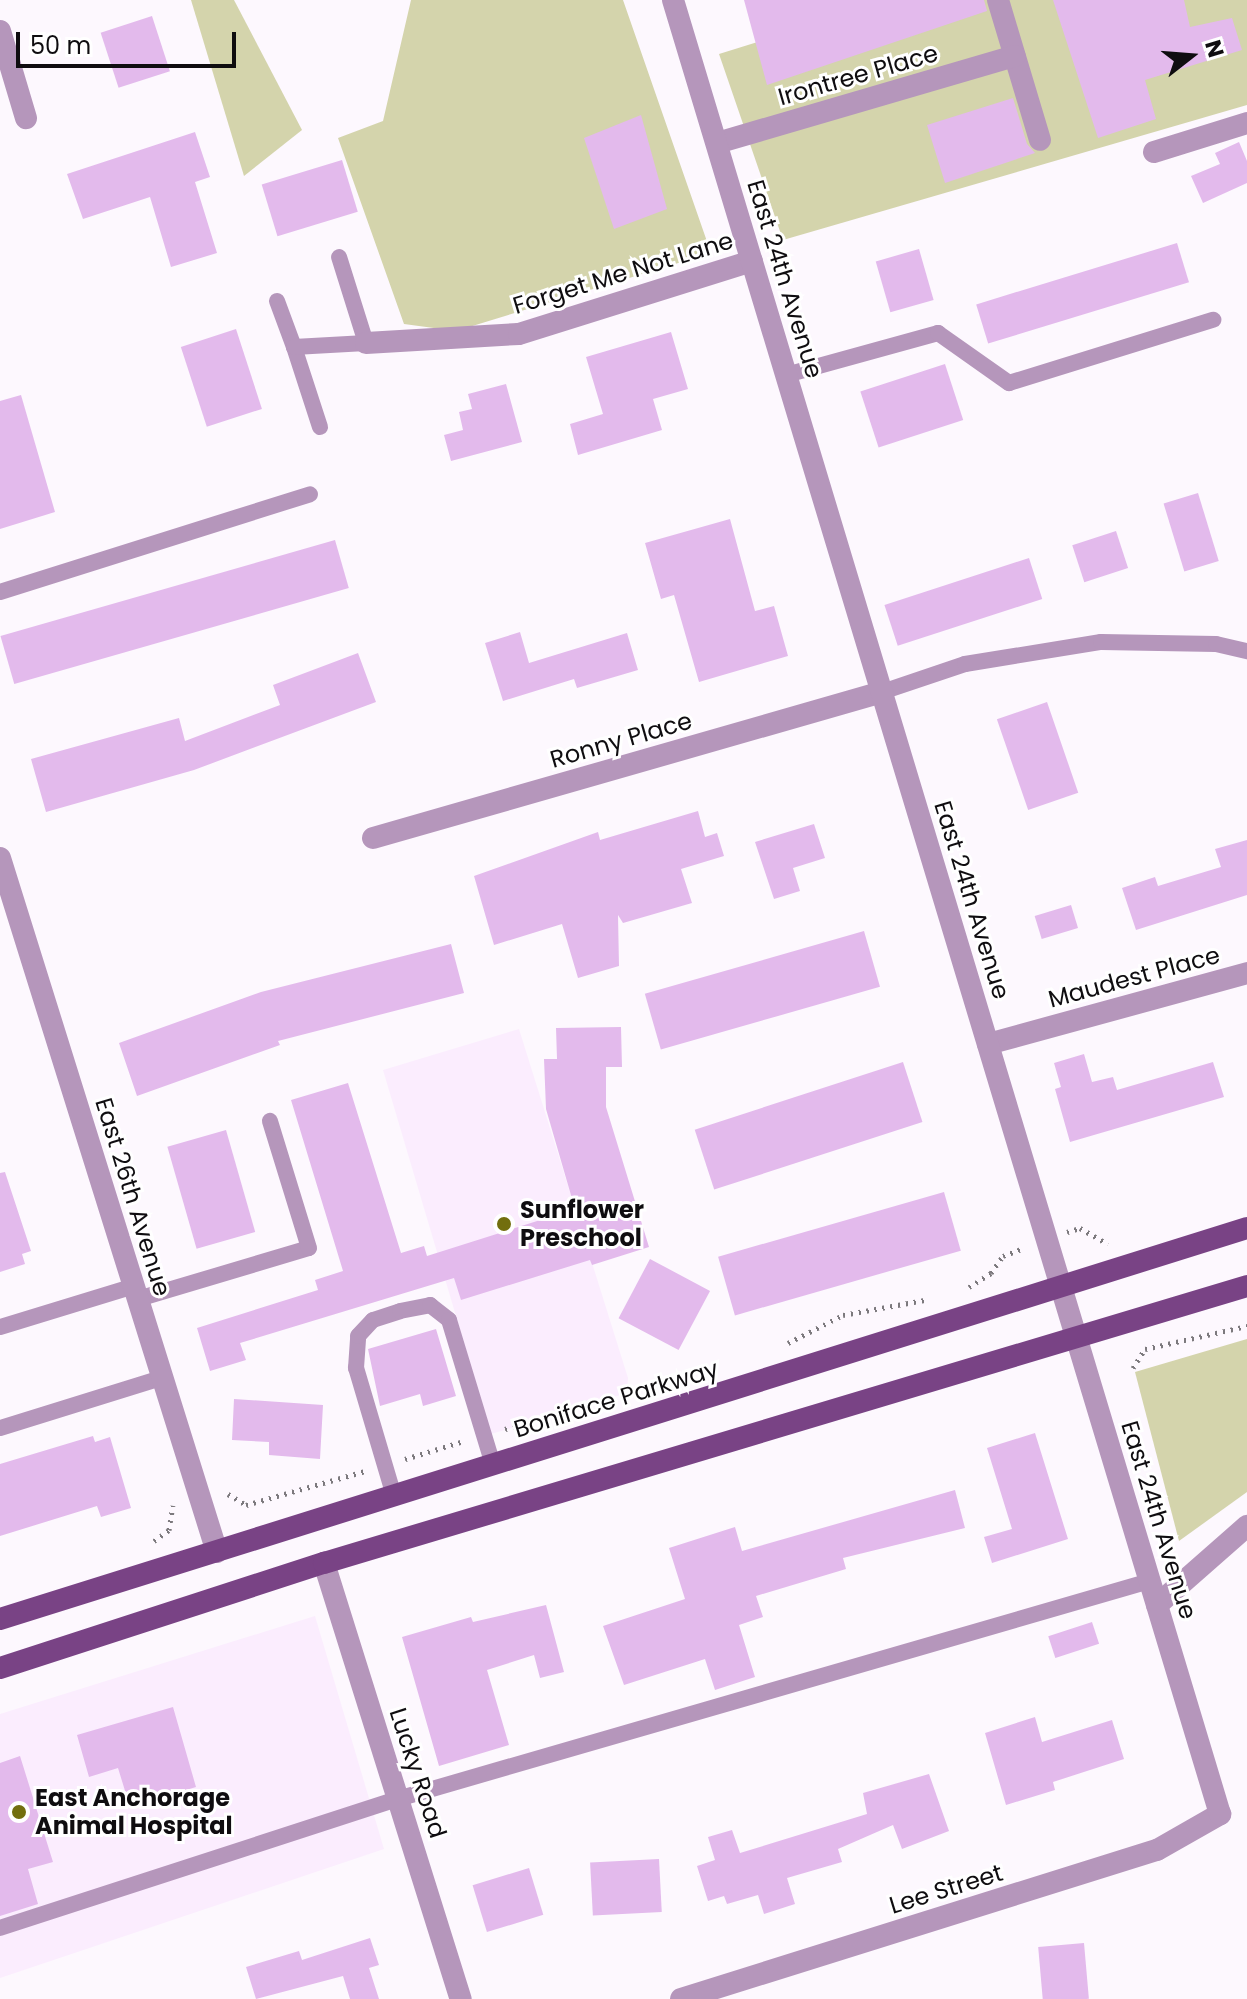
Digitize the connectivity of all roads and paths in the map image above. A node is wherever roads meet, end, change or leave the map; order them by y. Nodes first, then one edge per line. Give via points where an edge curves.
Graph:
1 (673, 0) edge
2 (998, 0) edge
3 (0, 31) edge
4 (1015, 56) junction
5 (26, 118) dead end
6 (1247, 123) edge
7 (1040, 140) dead end
8 (717, 143) junction
9 (1154, 152) dead end
10 (339, 257) dead end
11 (752, 261) junction
12 (277, 301) dead end
13 (1213, 320) dead end
14 (366, 343) junction
15 (294, 347) junction
16 (786, 375) junction
17 (320, 427) dead end
18 (310, 494) dead end
19 (0, 592) edge
20 (1247, 651) edge
21 (882, 692) junction
22 (373, 838) dead end
23 (0, 858) edge
24 (1247, 973) edge
25 (988, 1044) junction
26 (270, 1121) dead end
27 (1247, 1228) edge
28 (1047, 1240) junction
29 (1111, 1245) dead end
30 (1061, 1286) junction
31 (1247, 1286) edge
32 (136, 1292) junction
33 (961, 1292) dead end
34 (929, 1299) dead end
35 (1247, 1326) edge
36 (0, 1327) edge
37 (1077, 1337) junction
38 (780, 1348) dead end
39 (1133, 1368) dead end
40 (162, 1378) junction
41 (587, 1405) dead end
42 (0, 1428) edge
43 (485, 1435) junction
44 (384, 1465) junction
45 (493, 1465) junction
46 (199, 1495) junction
47 (394, 1496) junction
48 (1247, 1526) edge
49 (145, 1544) dead end
50 (217, 1552) junction
51 (324, 1563) junction
52 (1150, 1581) junction
53 (1157, 1605) junction
54 (0, 1619) edge
55 (0, 1668) edge
56 (401, 1798) junction
57 (1220, 1814) joint
58 (0, 1928) edge
59 (461, 1999) edge
60 (681, 1999) edge

1 - 8 street, East 24th Avenue
2 - 4 street
3 - 5 street
4 - 7 street
4 - 8 street, Irontree Place
6 - 9 street
8 - 11 street, East 24th Avenue
10 - 14 lane
11 - 14 street, Forget Me Not Lane via 519,334
11 - 16 street, East 24th Avenue
12 - 15 lane
13 - 16 lane via 1009,383 938,333
14 - 15 lane
15 - 17 lane
16 - 21 street, East 24th Avenue
18 - 19 lane
20 - 21 lane via 1216,644 1101,642 965,664
21 - 22 street, Ronny Place
21 - 25 street, East 24th Avenue
23 - 32 street, East 26th Avenue
24 - 25 street, Maudest Place
25 - 28 street, East 24th Avenue
26 - 32 lane via 309,1248
27 - 30 main road, Boniface Parkway
28 - 29 path via 1080,1228
28 - 30 street, East 24th Avenue
28 - 33 path via 1003,1256 991,1273
30 - 37 street, East 24th Avenue
30 - 45 main road, Boniface Parkway
31 - 37 main road
32 - 36 lane
32 - 40 street, East 26th Avenue
34 - 38 path via 843,1315
35 - 39 path via 1145,1349
37 - 51 main road
37 - 52 street, East 24th Avenue
40 - 42 lane
40 - 46 street, East 26th Avenue
41 - 43 path
43 - 44 path
43 - 44 lane via 449,1320 430,1305 400,1311 373,1320 358,1336 356,1368
43 - 45 lane
44 - 46 path via 246,1505 223,1487
44 - 47 lane
45 - 47 main road, Boniface Parkway
46 - 49 path via 173,1504 175,1520 169,1530
46 - 50 street, East 26th Avenue
47 - 50 main road, Boniface Parkway
48 - 53 street
50 - 54 main road, Boniface Parkway
51 - 55 main road
51 - 56 street, Lucky Road
52 - 53 street, East 24th Avenue
52 - 56 lane
53 - 57 street, East 24th Avenue
56 - 58 lane
56 - 59 street, Lucky Road
57 - 60 street, Lee Street via 1157,1850

